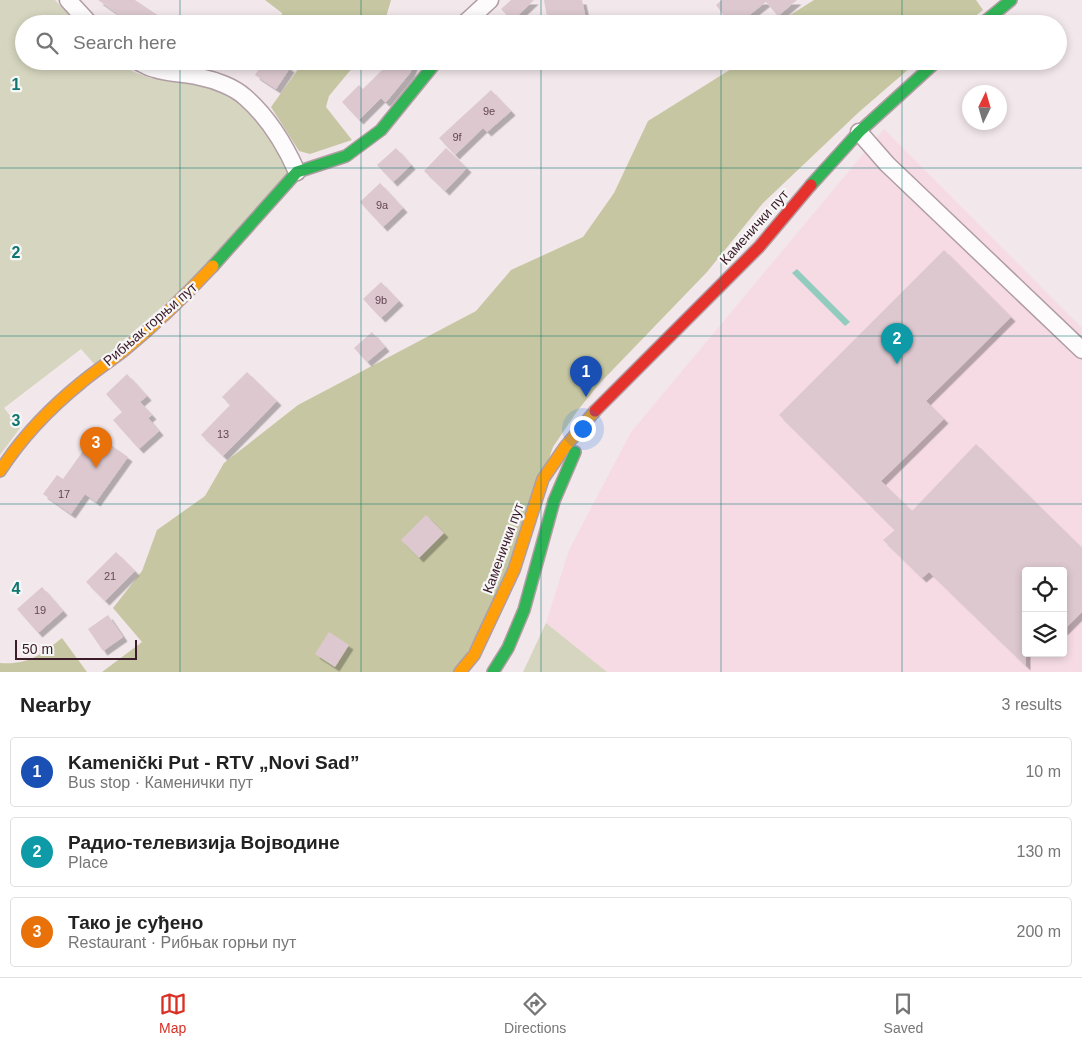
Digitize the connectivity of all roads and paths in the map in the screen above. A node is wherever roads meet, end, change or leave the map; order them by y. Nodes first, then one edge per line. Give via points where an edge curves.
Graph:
1 (68, 0) edge
2 (490, 0) edge
3 (1011, 0) edge
4 (82, 15) edge
5 (474, 15) edge
6 (993, 15) edge
7 (155, 70) edge
8 (430, 70) edge
9 (927, 70) edge
10 (859, 132) junction
11 (297, 172) junction
12 (1082, 350) edge
13 (593, 413) junction
14 (0, 471) edge
15 (460, 672) edge
16 (493, 672) edge

1 - 4 street
2 - 5 street
3 - 6 main road
7 - 11 street via 200,77 225,85 244,96 276,133
8 - 11 main road via 382,130 346,156
9 - 10 main road, Каменички пут
10 - 12 street via 887,164
10 - 13 main road, Каменички пут via 759,248
11 - 14 main road, Рибњак горњи пут via 192,289 124,351 48,412
13 - 15 main road, Каменички пут via 543,479 514,570 474,655
13 - 16 main road, Каменички пут via 554,501 524,610 508,648

